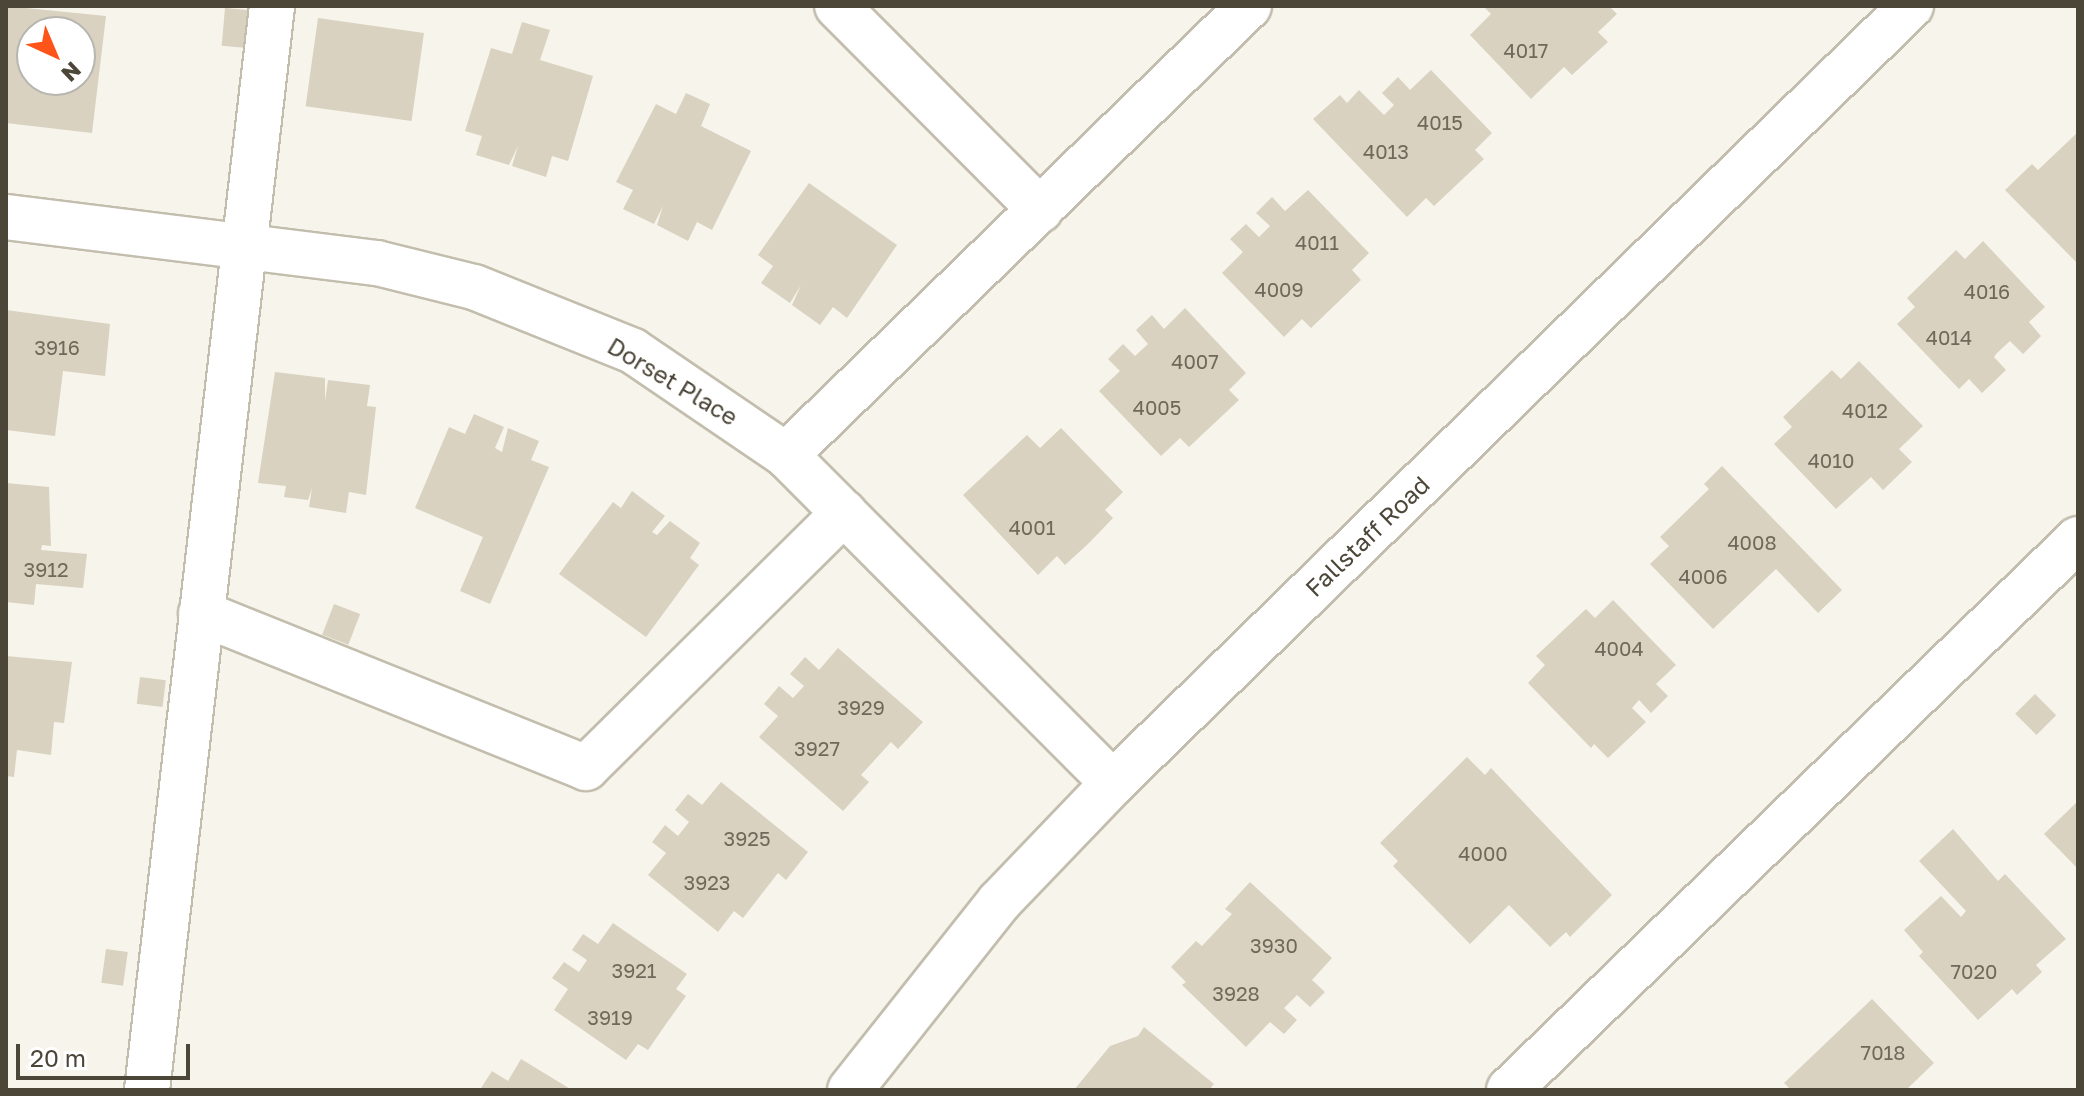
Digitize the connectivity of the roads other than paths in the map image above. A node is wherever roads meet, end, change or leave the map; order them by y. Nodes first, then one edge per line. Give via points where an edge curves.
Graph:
1 (272, 6) edge
2 (837, 6) edge
3 (1249, 6) edge
4 (1911, 6) edge
5 (1040, 210) junction
6 (6, 217) edge
7 (243, 245) junction
8 (786, 455) junction
9 (844, 513) junction
10 (2078, 539) edge
11 (201, 613) junction
12 (1113, 783) junction
13 (147, 1090) edge
14 (850, 1090) edge
15 (1509, 1090) edge

1 - 7 street
2 - 5 street
3 - 5 street
4 - 12 street, Fallstaff Road
5 - 8 street
6 - 7 street, Dorset Place
7 - 8 street, Dorset Place via 377,263 474,287 560,319 633,351
7 - 11 street
8 - 9 street, Dorset Place
9 - 11 street via 586,768
9 - 12 street, Dorset Place
10 - 15 street
11 - 13 street
12 - 14 street, Fallstaff Road via 999,902

